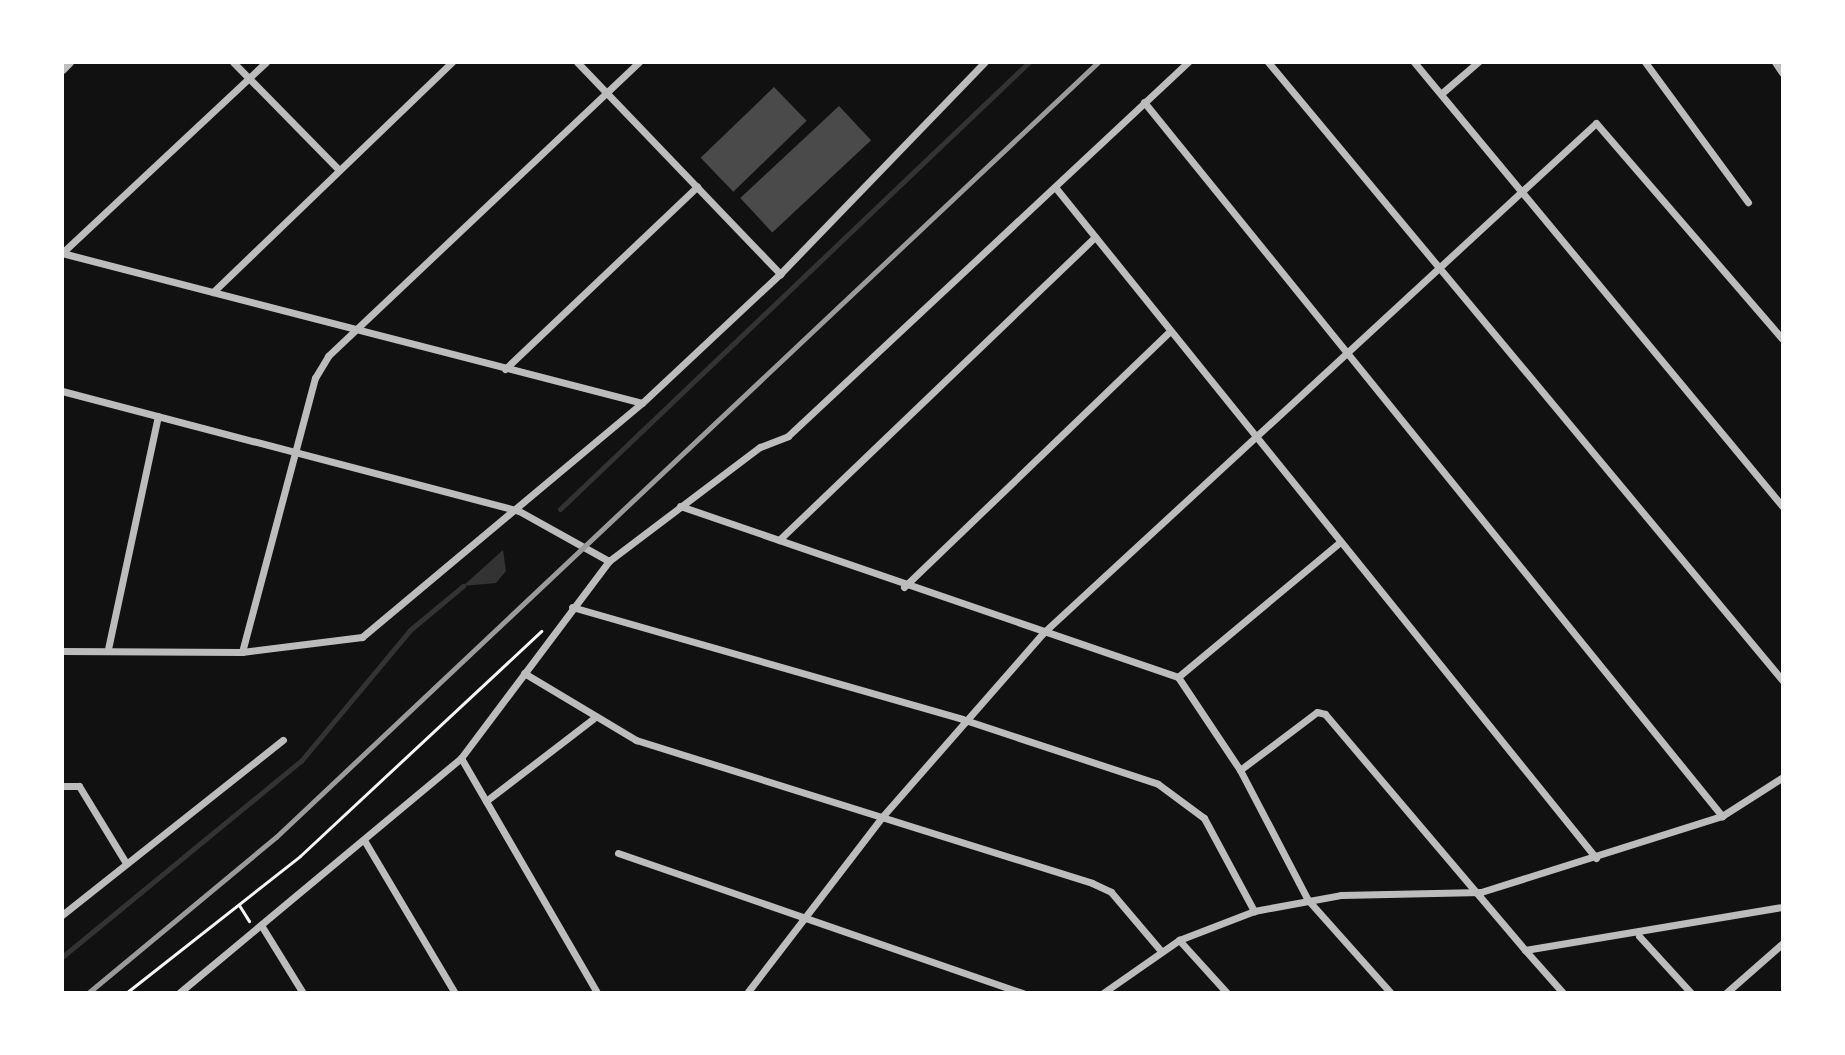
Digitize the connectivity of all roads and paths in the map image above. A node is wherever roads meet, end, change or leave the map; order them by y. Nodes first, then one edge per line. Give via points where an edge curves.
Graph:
1 (69, 62) edge
2 (233, 62) edge
3 (266, 62) edge
4 (452, 62) edge
5 (577, 62) edge
6 (639, 62) edge
7 (985, 62) edge
8 (1188, 62) edge
9 (1268, 62) edge
10 (1414, 62) edge
11 (1478, 62) edge
12 (1645, 62) edge
13 (1775, 62) edge
14 (62, 69) edge
15 (1783, 74) edge
16 (249, 78) junction
17 (1442, 93) junction
18 (607, 94) junction
19 (1144, 102) junction
20 (339, 170) junction
21 (697, 187) junction
22 (1055, 187) junction
23 (1518, 190) junction
24 (1748, 202) dead end
25 (1095, 237) junction
26 (62, 253) edge
27 (1438, 264) junction
28 (780, 274) junction
29 (213, 292) junction
30 (352, 330) junction
31 (1170, 331) junction
32 (1783, 340) edge
33 (1344, 354) junction
34 (505, 369) junction
35 (62, 391) edge
36 (642, 403) junction
37 (158, 416) junction
38 (1254, 439) junction
39 (295, 451) junction
40 (680, 506) junction
41 (1783, 507) edge
42 (519, 511) junction
43 (779, 540) junction
44 (1339, 543) junction
45 (609, 561) junction
46 (904, 587) junction
47 (572, 607) junction
48 (561, 623) junction
49 (1043, 633) junction
50 (108, 649) junction
51 (62, 651) edge
52 (242, 652) junction
53 (524, 673) junction
54 (1178, 677) junction
55 (1783, 681) edge
56 (593, 719) junction
57 (962, 719) junction
58 (283, 740) dead end
59 (461, 758) junction
60 (1240, 770) junction
61 (1783, 777) edge
62 (62, 786) edge
63 (486, 801) junction
64 (1722, 816) junction
65 (882, 817) junction
66 (364, 840) junction
67 (618, 853) dead end
68 (1596, 858) junction
69 (126, 863) junction
70 (1481, 892) junction
71 (1308, 900) junction
72 (239, 905) junction
73 (1783, 907) edge
74 (1254, 911) junction
75 (62, 915) edge
76 (804, 915) junction
77 (261, 925) junction
78 (254, 932) junction
79 (1639, 936) junction
80 (1179, 940) junction
81 (1783, 943) edge
82 (1525, 950) junction
83 (1161, 951) junction
84 (126, 993) edge
85 (179, 993) edge
86 (303, 993) edge
87 (455, 993) edge
88 (597, 993) edge
89 (747, 993) edge
90 (1023, 993) edge
91 (1103, 993) edge
92 (1227, 993) edge
93 (1391, 993) edge
94 (1563, 993) edge
95 (1691, 993) edge
96 (1726, 993) edge

1 - 14 street
2 - 16 street
3 - 16 street
4 - 20 street
5 - 18 street
6 - 18 street
7 - 28 street
8 - 19 street
9 - 27 street
10 - 17 street
11 - 17 street
12 - 24 street
13 - 15 street
16 - 20 street
16 - 26 street
17 - 23 street
18 - 21 street
18 - 30 street
19 - 22 street
19 - 33 street
20 - 29 street
21 - 28 street
21 - 34 street
22 - 25 street
22 - 40 street via 788,436 760,447
23 - 27 street
23 - 32 street via 1596,123
23 - 41 street
25 - 31 street
25 - 43 street
26 - 29 street
27 - 33 street
27 - 55 street
28 - 36 street
29 - 30 street
30 - 34 street
30 - 39 street via 315,378
31 - 38 street
31 - 46 street
33 - 38 street
33 - 64 street
34 - 36 street
35 - 37 street
36 - 42 street
37 - 39 street
37 - 50 street
38 - 44 street
38 - 49 street
39 - 42 street
39 - 52 street
40 - 43 street
40 - 45 street
42 - 45 street
42 - 52 street via 362,637
43 - 46 street
44 - 54 street
44 - 68 street
45 - 47 street
46 - 49 street
47 - 48 street
47 - 57 street
48 - 53 street
48 - 72 path via 531,636 359,804
49 - 54 street
49 - 57 street
50 - 51 street
50 - 52 street
53 - 56 street
53 - 59 street
54 - 60 street
56 - 63 street
56 - 65 street via 636,740
57 - 65 street
57 - 74 street via 1158,784 1183,800 1204,818
58 - 69 street
59 - 63 street
59 - 66 street
60 - 70 street via 1321,712
60 - 71 street
61 - 64 street
62 - 69 street via 79,786
63 - 88 street
64 - 68 street
65 - 76 street
65 - 83 street via 1111,892
66 - 77 street
66 - 87 street
67 - 76 street
68 - 70 street
69 - 75 street
70 - 71 street
70 - 82 street
71 - 74 street
71 - 93 street
72 - 78 path
72 - 84 path
73 - 79 street
74 - 80 street
76 - 89 street
76 - 90 street
77 - 78 street
77 - 86 street
78 - 85 street
79 - 82 street
79 - 95 street
80 - 83 street
80 - 92 street
81 - 96 street
82 - 94 street
83 - 91 street

